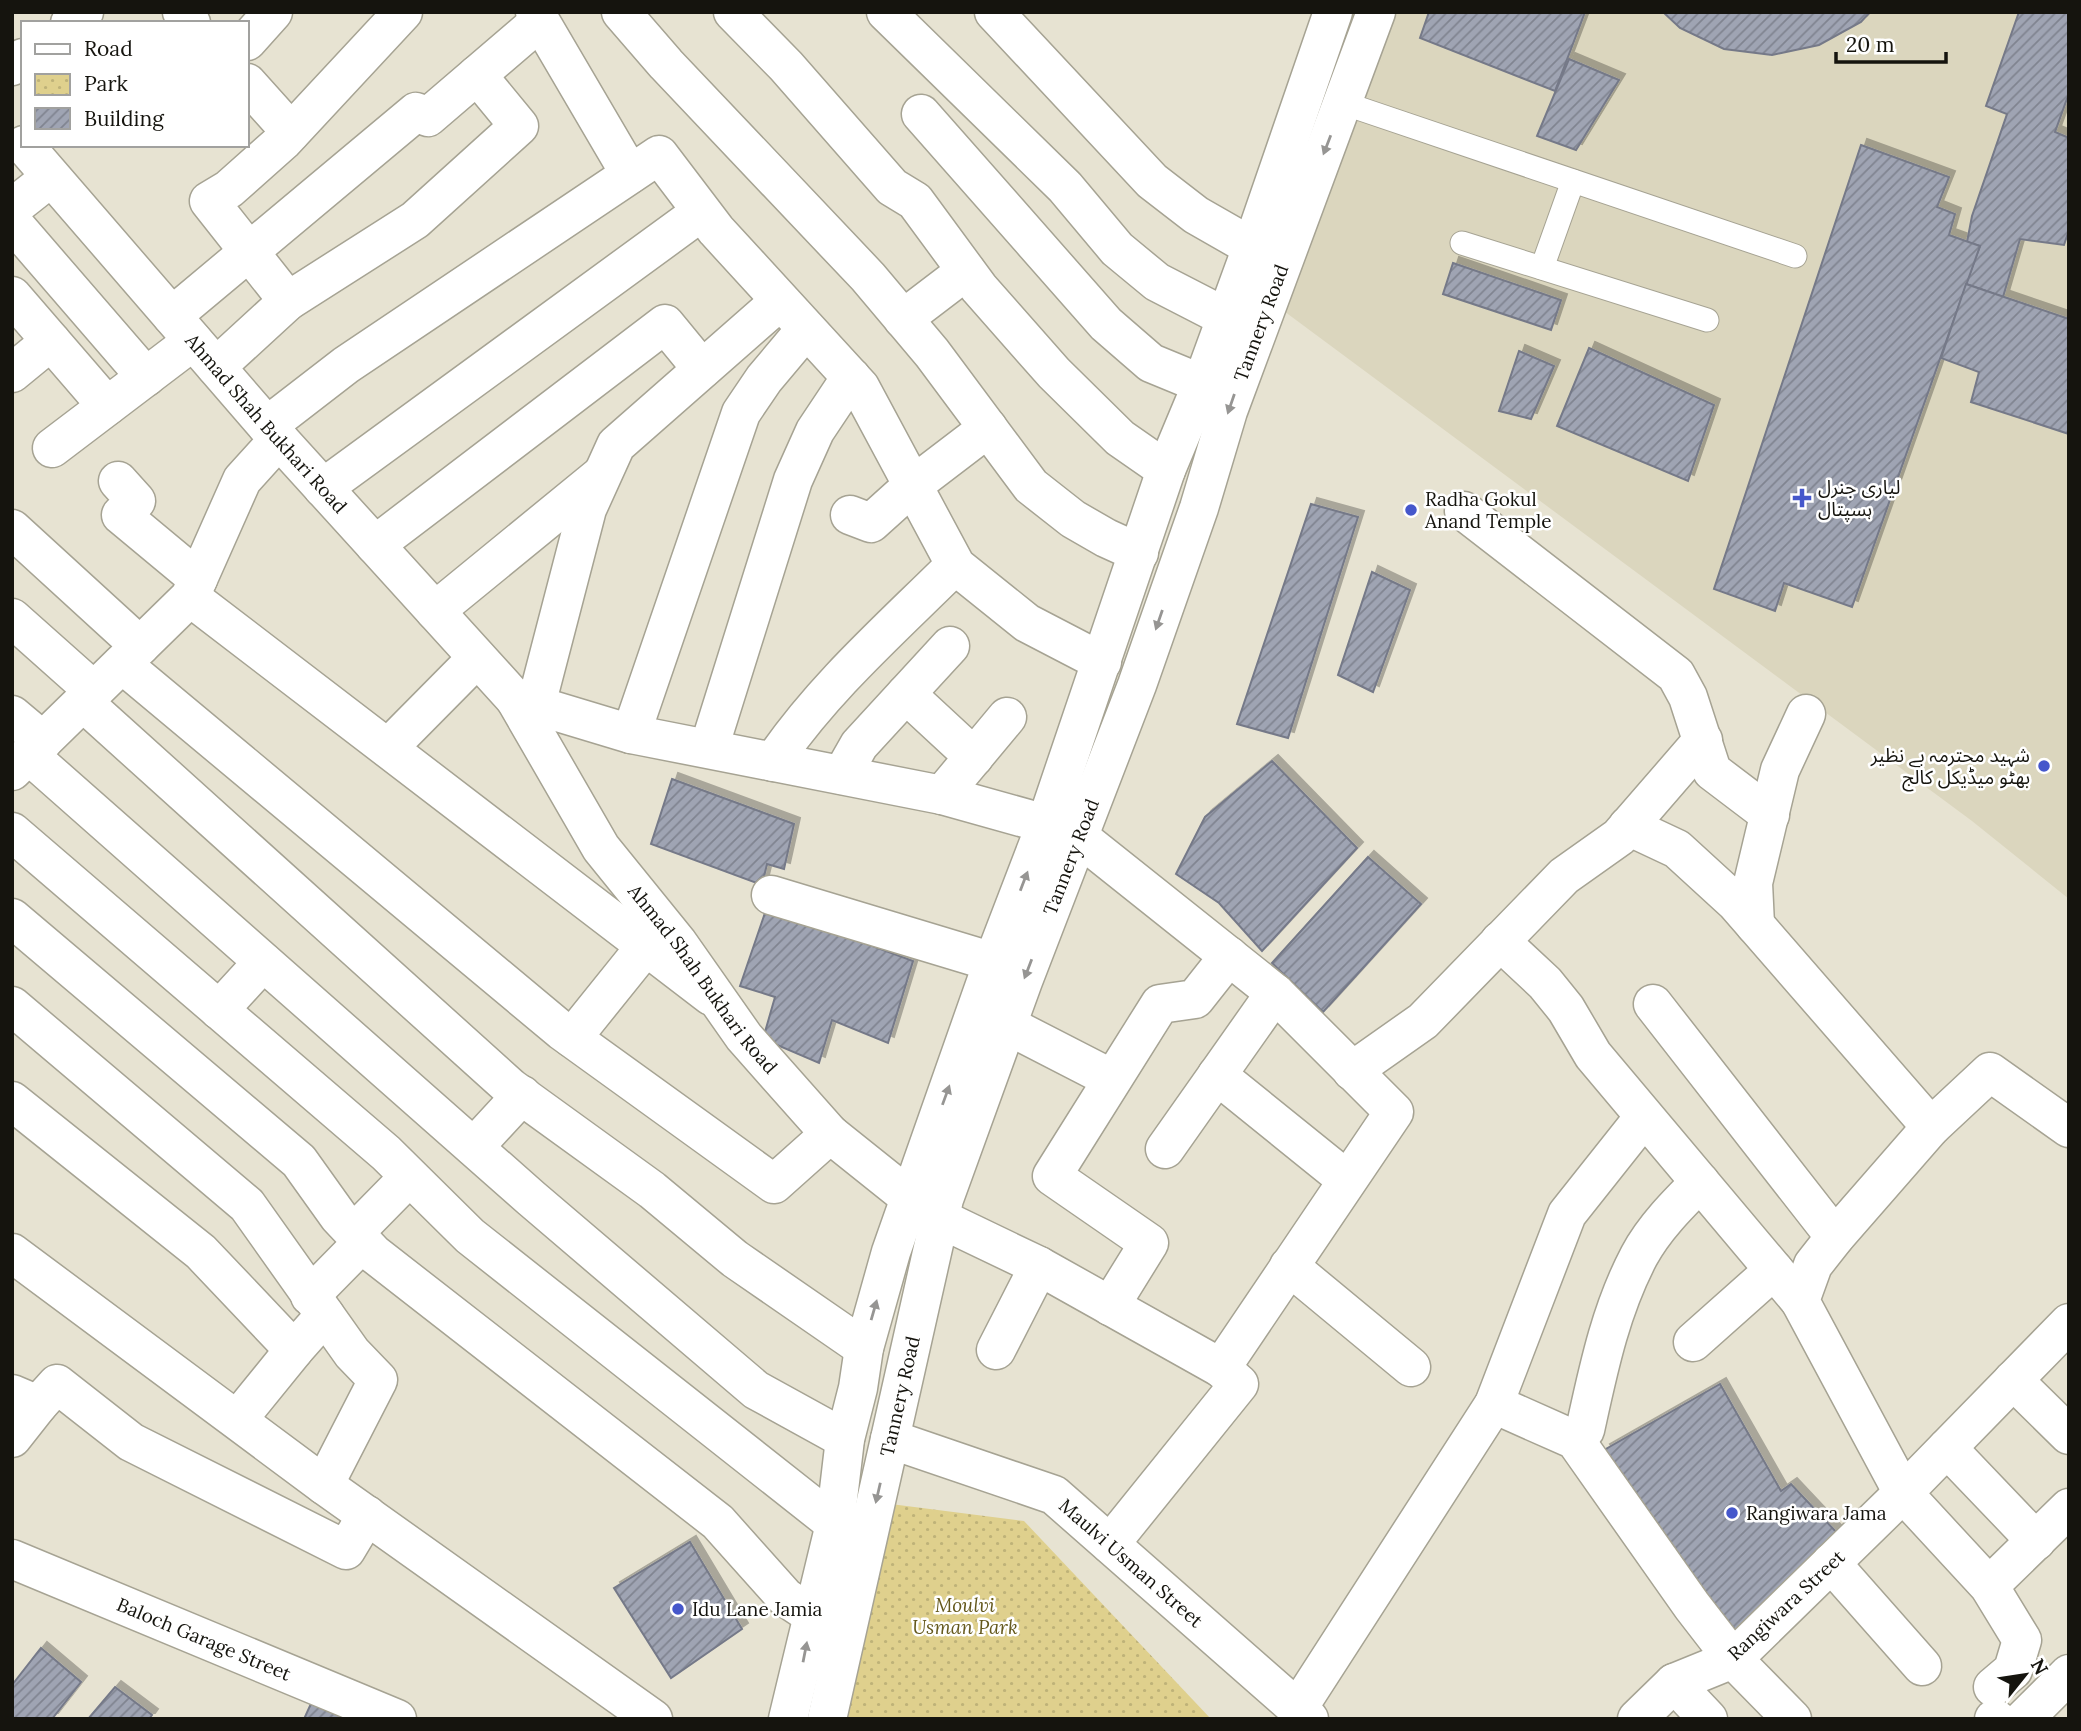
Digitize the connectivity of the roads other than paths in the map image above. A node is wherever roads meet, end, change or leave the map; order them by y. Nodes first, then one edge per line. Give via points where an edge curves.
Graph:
1 (273, 12) edge
2 (403, 12) edge
3 (621, 12) edge
4 (733, 12) edge
5 (995, 12) edge
6 (1328, 14) edge
7 (894, 15) edge
8 (537, 17) edge
9 (1372, 24) edge
10 (248, 39) edge
11 (478, 75) junction
12 (248, 84) edge
13 (1343, 103) junction
14 (921, 114) dead end
15 (291, 132) junction
16 (25, 147) edge
17 (630, 174) junction
18 (50, 178) junction
19 (1573, 181) junction
20 (12, 208) edge
21 (701, 212) junction
22 (12, 222) edge
23 (1462, 243) dead end
24 (1252, 247) junction
25 (249, 250) junction
26 (1795, 256) dead end
27 (1542, 268) junction
28 (967, 271) junction
29 (12, 296) edge
30 (288, 301) junction
31 (780, 301) junction
32 (1225, 317) junction
33 (903, 319) junction
34 (1707, 320) dead end
35 (806, 329) junction
36 (51, 341) junction
37 (193, 341) junction
38 (702, 369) junction
39 (12, 373) edge
40 (146, 377) junction
41 (851, 377) junction
42 (1202, 384) junction
43 (107, 407) junction
44 (988, 428) junction
45 (273, 432) junction
46 (52, 448) dead end
47 (1166, 470) junction
48 (604, 472) junction
49 (118, 481) dead end
50 (912, 486) junction
51 (323, 488) junction
52 (1464, 511) dead end
53 (850, 515) dead end
54 (12, 529) edge
55 (375, 545) junction
56 (1139, 553) junction
57 (947, 573) dead end
58 (194, 588) junction
59 (435, 611) junction
60 (12, 618) edge
61 (950, 646) dead end
62 (131, 655) junction
63 (477, 658) junction
64 (1102, 662) junction
65 (906, 694) junction
66 (89, 697) junction
67 (525, 702) junction
68 (1806, 714) dead end
69 (12, 715) edge
70 (1007, 717) dead end
71 (631, 734) junction
72 (1703, 740) junction
73 (388, 748) junction
74 (709, 748) junction
75 (28, 756) edge
76 (974, 757) junction
77 (772, 762) junction
78 (842, 775) junction
79 (942, 795) junction
80 (1770, 815) junction
81 (1628, 827) junction
82 (1062, 830) junction
83 (12, 832) edge
84 (771, 895) dead end
85 (12, 918) edge
86 (1755, 925) junction
87 (1500, 942) junction
88 (646, 946) junction
89 (1228, 956) junction
90 (264, 962) junction
91 (993, 962) junction
92 (1275, 993) junction
93 (720, 1003) junction
94 (1653, 1004) dead end
95 (12, 1006) edge
96 (219, 1010) junction
97 (1007, 1026) junction
98 (572, 1038) junction
99 (1352, 1071) junction
100 (1217, 1075) junction
101 (1112, 1079) junction
102 (522, 1095) junction
103 (12, 1101) edge
104 (1644, 1117) junction
105 (1931, 1127) junction
106 (2069, 1128) edge
107 (830, 1134) junction
108 (474, 1147) junction
109 (1165, 1149) dead end
110 (410, 1177) junction
111 (1347, 1180) junction
112 (1700, 1182) junction
113 (924, 1208) junction
114 (1835, 1237) junction
115 (358, 1238) junction
116 (12, 1253) edge
117 (1039, 1266) junction
118 (1289, 1266) junction
119 (1774, 1270) junction
120 (1800, 1301) junction
121 (318, 1305) junction
122 (1110, 1306) junction
123 (2069, 1323) edge
124 (1693, 1342) dead end
125 (864, 1348) junction
126 (294, 1350) junction
127 (996, 1350) dead end
128 (1411, 1367) dead end
129 (1221, 1368) junction
130 (2013, 1380) junction
131 (25, 1399) edge
132 (1494, 1404) junction
133 (238, 1419) junction
134 (2069, 1435) edge
135 (12, 1438) edge
136 (845, 1439) junction
137 (890, 1439) junction
138 (1575, 1440) junction
139 (1947, 1448) junction
140 (324, 1485) junction
141 (1903, 1493) junction
142 (2069, 1508) edge
143 (367, 1516) junction
144 (835, 1524) junction
145 (2036, 1541) junction
146 (1110, 1544) junction
147 (12, 1559) edge
148 (1831, 1563) junction
149 (1989, 1586) junction
150 (812, 1615) junction
151 (1733, 1659) junction
152 (1922, 1666) dead end
153 (2069, 1674) edge
154 (1674, 1683) junction
155 (1994, 1708) edge
156 (1303, 1713) edge
157 (397, 1719) edge
158 (653, 1719) edge
159 (788, 1719) edge
160 (827, 1719) edge
161 (1637, 1719) edge
162 (1708, 1719) edge
163 (1792, 1719) edge
164 (2024, 1719) edge

1 - 10 street
2 - 15 street
3 - 33 street
4 - 28 street via 892,187 915,201
5 - 24 street via 1152,181 1196,215
6 - 9 street
6 - 24 street, Tannery Road
7 - 32 street via 1065,187 1117,248 1157,282
8 - 11 street
8 - 17 street
9 - 13 street, Tannery Road
11 - 25 street via 428,117 416,113
11 - 30 street via 519,126 415,220
12 - 15 street
13 - 19 lane
13 -> 82 street, Tannery Road via 1228,411 1137,685
14 - 42 street via 1106,324 1151,363
15 - 25 street via 229,189 209,201
16 - 18 street, Ahmad Shah Bukhari Road
17 - 21 street via 659,155
17 - 45 street via 346,365
18 - 20 street
18 - 37 street, Ahmad Shah Bukhari Road
19 - 26 lane
19 - 27 lane
21 - 31 street
21 - 51 street
22 - 40 street
23 - 27 lane
24 - 32 street, Tannery Road
25 - 30 street
25 - 37 street
27 - 34 lane
28 - 33 street
28 - 47 street via 1054,373 1120,438
29 - 36 street
30 - 37 street
31 - 35 street
31 - 38 street
32 - 42 street, Tannery Road
33 - 44 street
35 - 41 street
35 - 71 street via 741,413
36 - 39 street
36 - 43 street
37 - 40 street
37 - 45 street, Ahmad Shah Bukhari Road
38 - 48 street via 616,445
38 - 55 street via 665,324
40 - 43 street
41 - 50 street
41 - 74 street via 815,431 793,481
42 - 47 street, Tannery Road
43 - 46 street
44 - 50 street
44 - 56 street via 1031,486 1073,519
45 - 51 street, Ahmad Shah Bukhari Road
45 - 58 street via 242,480
47 - 56 street, Tannery Road
48 - 59 street
48 - 67 street via 587,509
49 - 58 street via 136,501 121,515
50 - 53 street via 871,523
50 - 64 street via 956,566 1027,623
51 - 55 street, Ahmad Shah Bukhari Road
52 - 72 street via 1676,675
54 - 62 street
55 - 59 street, Ahmad Shah Bukhari Road
56 - 64 street, Tannery Road
57 - 77 street via 798,725
58 - 62 street
58 - 73 street
59 - 63 street, Ahmad Shah Bukhari Road
60 - 66 street
61 - 65 street
62 - 66 street
62 - 98 street
63 - 67 street, Ahmad Shah Bukhari Road
63 - 73 street
64 - 82 street, Tannery Road
65 - 76 street
65 - 78 street via 859,745
66 - 75 street
66 - 102 street
67 - 71 street
67 - 93 street, Ahmad Shah Bukhari Road via 601,848
68 - 80 street via 1780,770
69 - 75 street
70 - 76 street
71 - 74 street
72 - 80 street via 1712,771
72 - 81 street
73 - 88 street
74 - 77 street
75 - 90 street
76 - 79 street
77 - 78 street
78 - 79 street
79 - 82 street
80 - 86 street via 1753,883
81 - 86 street via 1677,849
81 - 87 street via 1564,876
82 - 89 street
91 -> 82 street, Tannery Road
82 -> 97 street, Tannery Road
83 - 96 street
84 - 91 street
85 - 115 street via 299,1161
86 - 105 street
87 - 99 street via 1423,1021
87 - 104 street via 1545,983 1593,1055
88 - 93 street
88 - 98 street
89 - 92 street
89 - 101 street via 1195,999 1160,1004
90 - 96 street
90 - 108 street
113 -> 91 street, Tannery Road
92 - 99 street
92 - 100 street
93 - 107 street, Ahmad Shah Bukhari Road
94 - 114 street
95 - 121 street via 247,1205
96 - 110 street
97 - 101 street
97 - 113 street, Tannery Road via 944,1199
98 - 107 street via 774,1185
99 - 111 street via 1394,1112
100 - 109 street
100 - 111 street
101 - 122 street via 1052,1176 1149,1243
102 - 108 street
102 - 125 street via 652,1190 735,1259
103 - 126 street via 201,1252
104 - 112 street
104 - 132 street via 1567,1214
105 - 106 street via 1990,1072
105 - 114 street
107 - 113 street, Ahmad Shah Bukhari Road
108 - 136 street via 756,1390
110 - 115 street
110 - 144 street via 470,1236
111 - 118 street
112 - 119 street
112 - 138 street via 1670,1212 1639,1256 1608,1331 1585,1430
113 - 117 street, Ahmad Shah Bukhari Road
125 -> 113 street, Tannery Road via 891,1252
113 - 137 street, Tannery Road
114 - 120 street via 1813,1265
115 - 121 street
115 - 150 street via 718,1522 785,1597
116 - 133 street
117 - 122 street, Ahmad Shah Bukhari Road
117 - 127 street
118 - 128 street
118 - 129 street
119 - 120 street
119 - 124 street
120 - 141 street
121 - 126 street
121 - 140 street via 378,1380
122 - 129 street, Ahmad Shah Bukhari Road
123 - 130 street, Rangiwara Street
125 - 136 street, Tannery Road
126 - 133 street
129 - 146 street via 1239,1384
130 - 134 street
130 - 139 street, Rangiwara Street
131 - 135 street
131 - 143 street via 57,1384 131,1442 346,1550
132 - 138 street
132 - 156 street
133 - 140 street
136 - 144 street, Tannery Road
137 - 146 street, Maulvi Usman Street via 1054,1495
137 -> 160 street, Tannery Road
138 - 151 street
139 - 141 street, Rangiwara Street
139 - 145 street
140 - 143 street
141 - 148 street, Rangiwara Street
141 - 149 street
142 - 145 street
143 - 158 street
144 - 150 street, Tannery Road
145 - 149 street
146 - 156 street, Maulvi Usman Street
147 - 157 street, Baloch Garage Street
148 - 151 street, Rangiwara Street
148 - 152 street
149 - 155 street via 2022,1640
159 -> 150 street, Tannery Road
151 - 154 street, Rangiwara Street
151 - 163 street
153 - 164 street
154 - 161 street, Rangiwara Street
154 - 162 street

